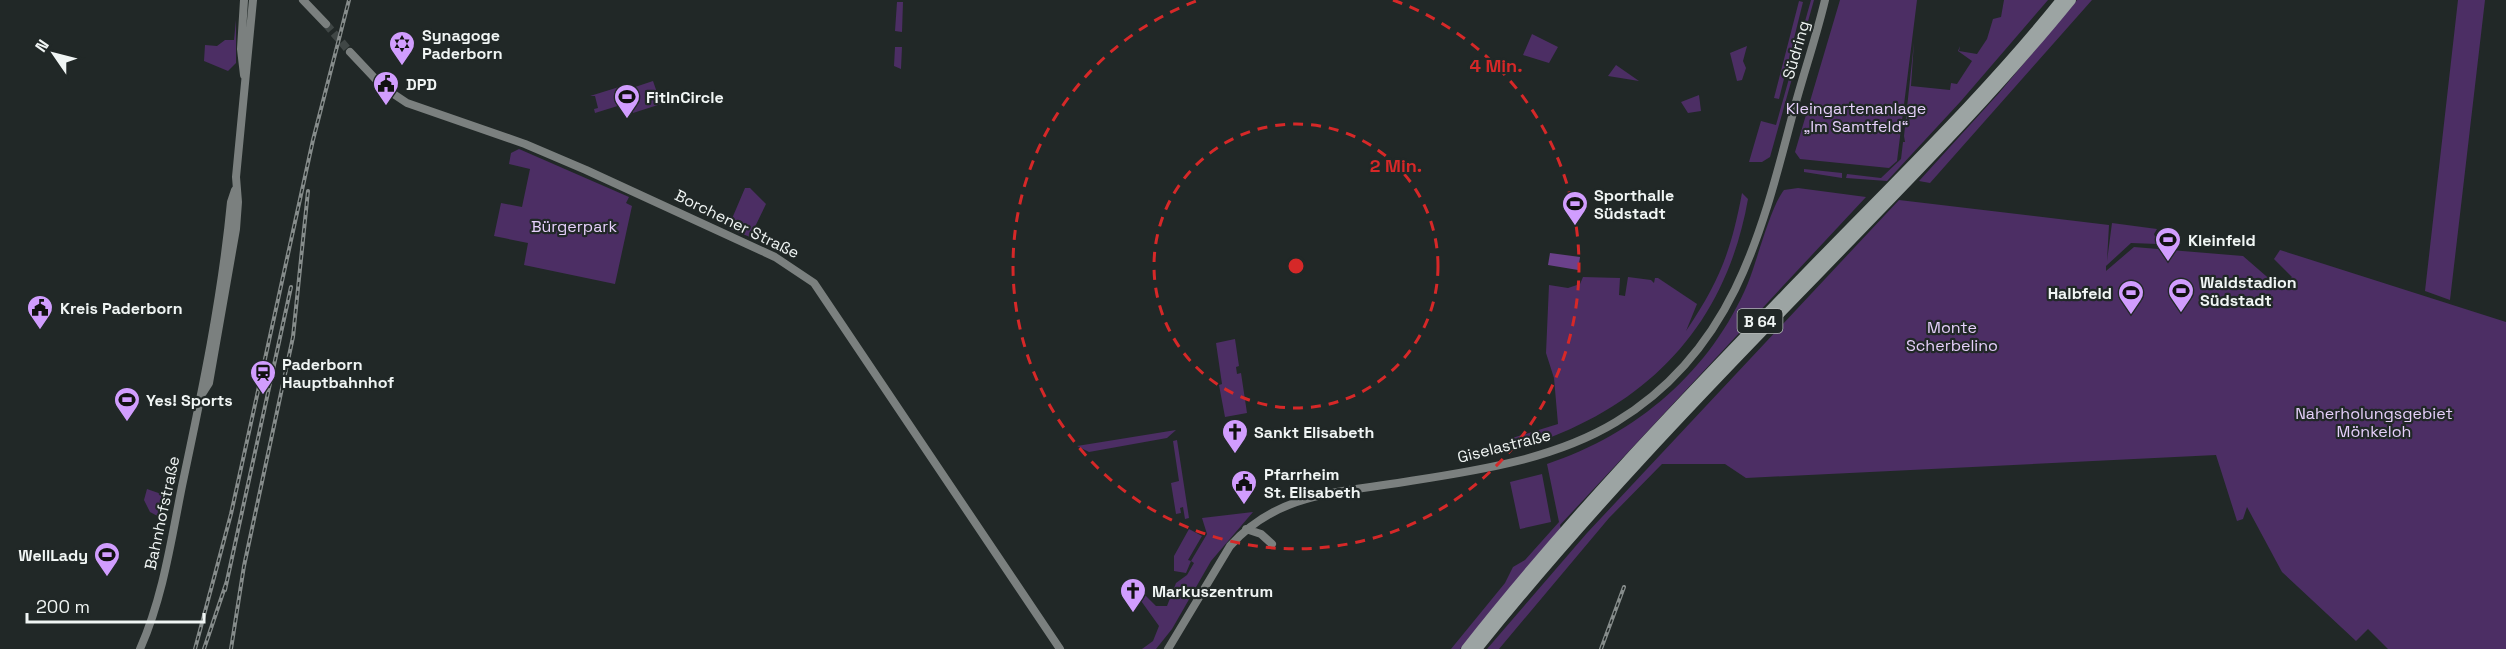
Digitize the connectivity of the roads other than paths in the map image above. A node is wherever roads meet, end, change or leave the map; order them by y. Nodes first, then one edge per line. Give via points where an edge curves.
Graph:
1 (244, 0) edge
2 (253, 0) edge
3 (303, 0) edge
4 (1826, 0) edge
5 (2061, 0) edge
6 (2071, 0) edge
7 (326, 24) tunnel mouth
8 (350, 52) tunnel mouth
9 (244, 75) junction
10 (1776, 177) joint
11 (1246, 530) junction
12 (1272, 544) dead end
13 (147, 637) junction
14 (140, 649) edge
15 (148, 649) edge
16 (1060, 649) edge
17 (1167, 649) edge
18 (1466, 649) edge
19 (1477, 649) edge

1 - 9 main road, Bahnhofstraße
2 - 9 main road, Bahnhofstraße via 249,62
3 - 7 main road
4 - 10 main road, Südring
5 - 18 highway, B 64 via 1908,172 1672,415
6 - 19 highway, B 64 via 1914,177 1639,463
8 - 16 main road, Borchener Straße via 382,87 407,103 525,144 775,256 802,273 817,287 864,354
9 - 13 main road, Bahnhofstraße via 235,190 202,394 164,579
10 - 11 main road, Giselastraße via 1754,250 1716,325 1682,369 1616,422 1556,449 1501,465 1297,501 1269,513
11 - 12 main road via 1256,531
11 - 17 main road, Giselastraße via 1217,564
13 - 14 main road, Bahnhofstraße
13 - 15 main road, Bahnhofstraße

